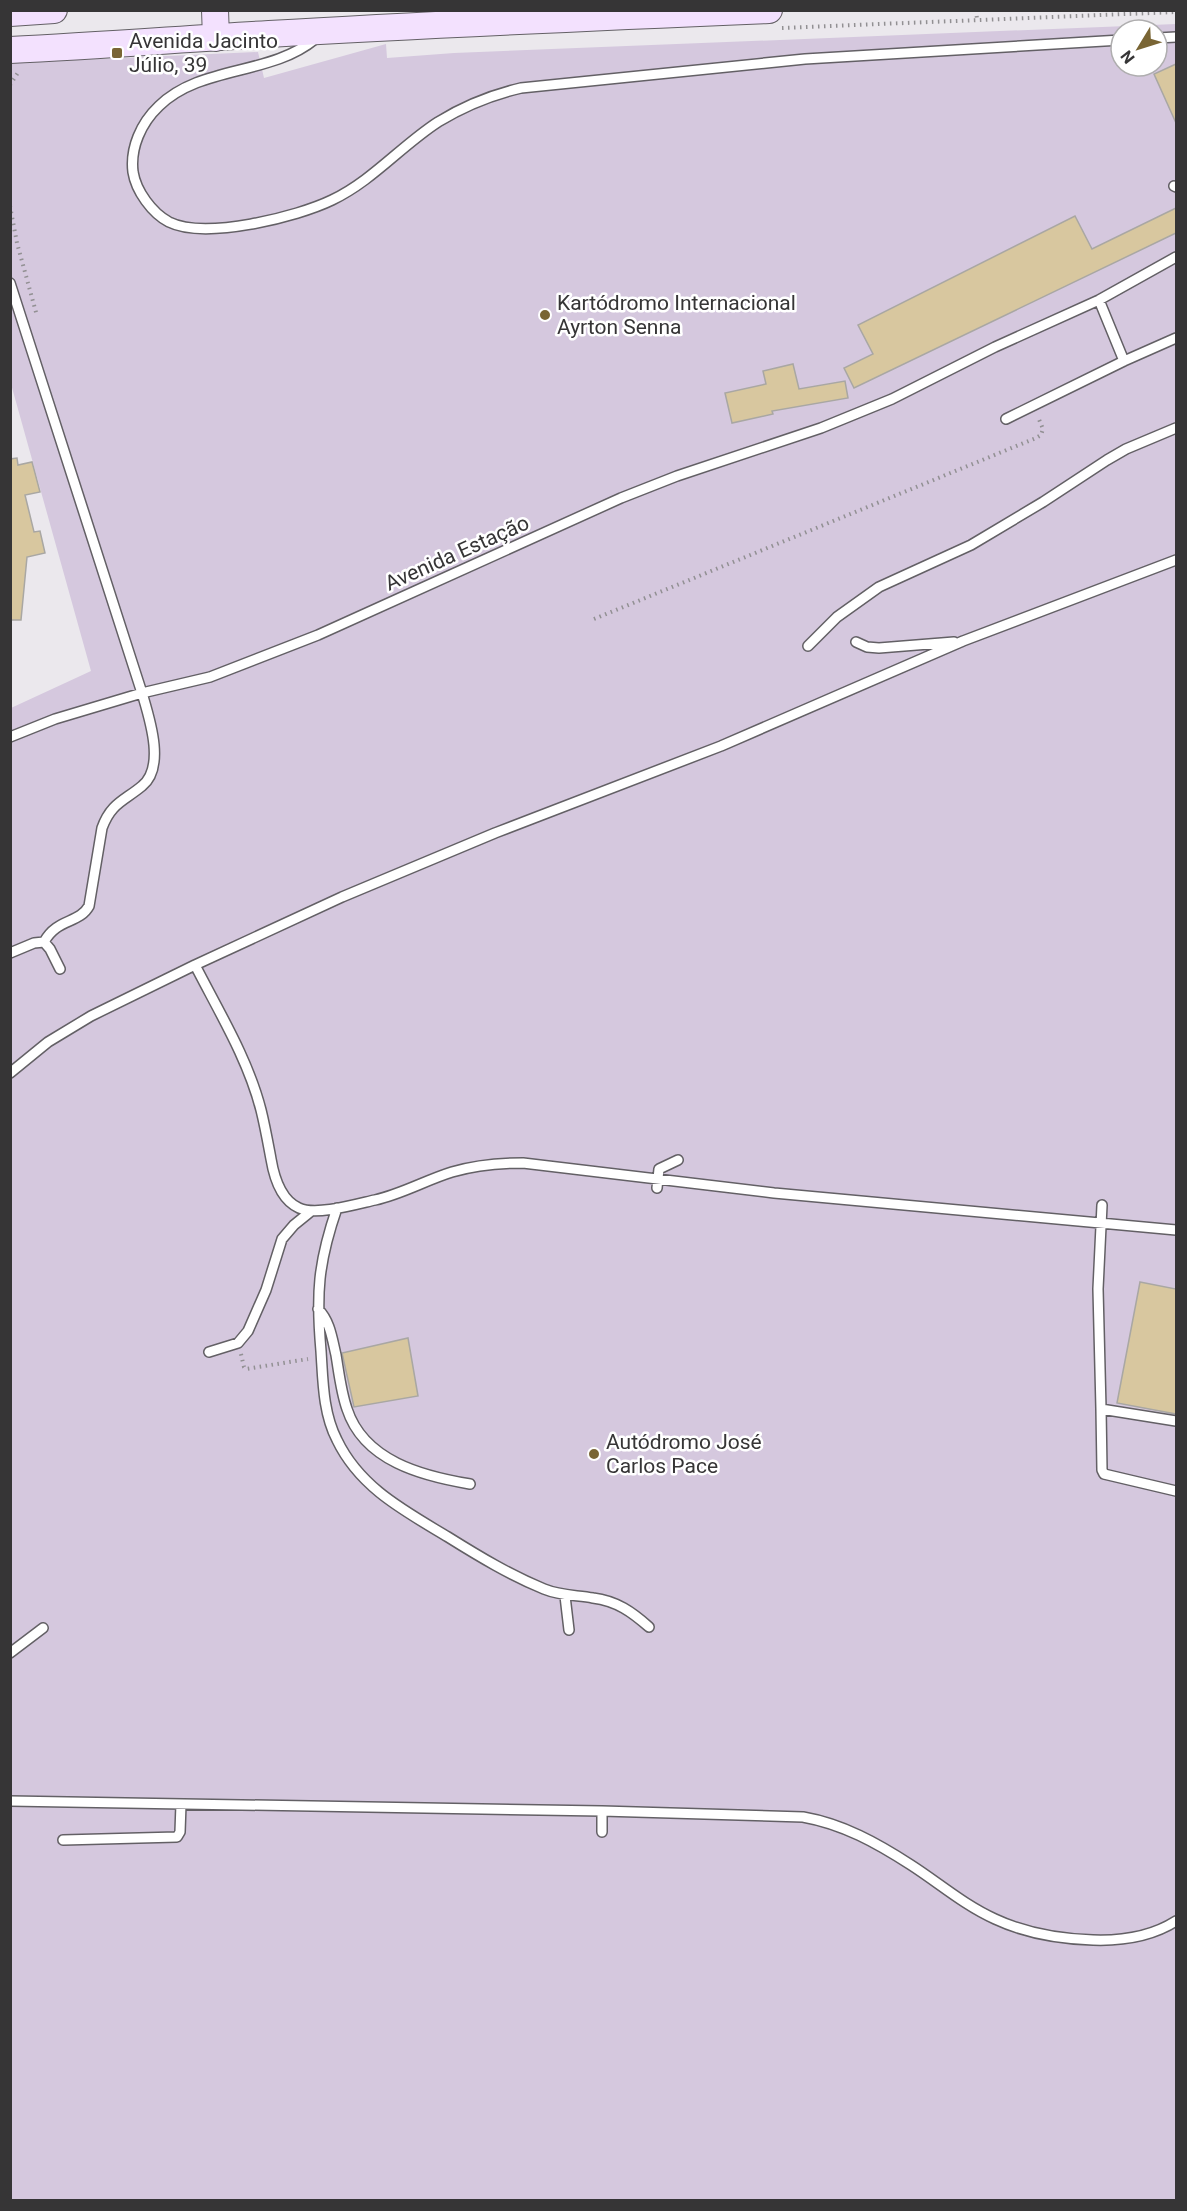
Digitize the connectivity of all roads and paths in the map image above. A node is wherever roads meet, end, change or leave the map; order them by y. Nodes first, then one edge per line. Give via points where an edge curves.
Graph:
1 (54, 10) edge
2 (215, 10) edge
3 (769, 10) edge
4 (976, 10) edge
5 (10, 13) edge
6 (977, 20) dead end
7 (324, 31) junction
8 (216, 38) junction
9 (1109, 41) edge
10 (15, 56) edge
11 (10, 86) edge
12 (10, 206) edge
13 (1176, 257) edge
14 (10, 284) edge
15 (1099, 300) junction
16 (1176, 338) edge
17 (28, 342) junction
18 (1124, 361) junction
19 (1034, 405) junction
20 (1006, 419) dead end
21 (1176, 428) edge
22 (1176, 560) edge
23 (594, 619) dead end
24 (856, 642) dead end
25 (963, 642) junction
26 (808, 646) dead end
27 (142, 693) junction
28 (10, 738) edge
29 (44, 942) junction
30 (10, 953) edge
31 (195, 965) junction
32 (60, 969) dead end
33 (10, 1073) edge
34 (678, 1160) dead end
35 (657, 1183) junction
36 (1102, 1205) dead end
37 (337, 1208) junction
38 (310, 1212) junction
39 (1101, 1222) junction
40 (1176, 1230) edge
41 (318, 1309) junction
42 (238, 1343) junction
43 (208, 1352) dead end
44 (321, 1357) junction
45 (1101, 1409) junction
46 (1176, 1420) edge
47 (470, 1484) dead end
48 (1176, 1491) edge
49 (565, 1596) junction
50 (649, 1627) dead end
51 (43, 1628) dead end
52 (569, 1630) dead end
53 (10, 1653) edge
54 (10, 1801) edge
55 (181, 1804) junction
56 (602, 1810) junction
57 (602, 1832) dead end
58 (63, 1840) dead end
59 (1176, 1921) edge

1 - 5 street
2 - 8 street
3 - 7 street
4 - 6 path
7 - 8 street
7 - 9 lane via 278,59 194,84 151,115 136,142 133,169 135,182 156,212 170,222 212,228 299,214 347,192 437,123 487,97 521,88 805,59
8 - 10 street
10 - 11 path via 18,76
12 - 17 path via 40,327 39,336
13 - 15 lane, Avenida Estação
14 - 17 lane
15 - 18 lane
15 - 27 lane, Avenida Estação via 892,399 786,441 621,498 318,635 210,677
16 - 18 lane
17 - 27 lane
18 - 19 lane
19 - 20 lane
19 - 23 path via 1043,429 1036,438
21 - 26 lane via 1126,449 971,545 879,587 837,617
22 - 25 lane
24 - 25 lane via 879,648
25 - 31 lane via 721,746 342,897
27 - 28 lane, Avenida Estação via 55,719
27 - 29 lane via 151,724 154,758 150,776 114,805 105,818 86,912 57,926
29 - 30 lane
29 - 32 lane
31 - 33 lane via 92,1016 48,1042
31 - 38 lane via 250,1078 261,1109 274,1175 290,1202
34 - 35 lane via 661,1167
35 - 37 lane via 523,1163 496,1163 450,1173 377,1200
35 - 39 lane
36 - 39 lane
37 - 38 lane
37 - 41 lane via 322,1259
38 - 42 lane via 282,1239 254,1321
39 - 40 lane
39 - 45 lane via 1098,1289
41 - 44 lane
41 - 47 lane via 327,1321 346,1409 359,1432 381,1455 396,1464
42 - 43 lane
42 - 44 path via 246,1369
44 - 49 lane via 323,1387 337,1442 365,1480 391,1502 490,1564
45 - 46 lane
45 - 48 lane via 1104,1474
49 - 50 lane via 618,1604
49 - 52 lane
51 - 53 lane
54 - 55 lane
55 - 56 lane
55 - 58 lane via 177,1837
56 - 57 lane
56 - 59 lane via 773,1815 824,1821 876,1844 996,1920 1055,1936 1130,1939 1153,1934

